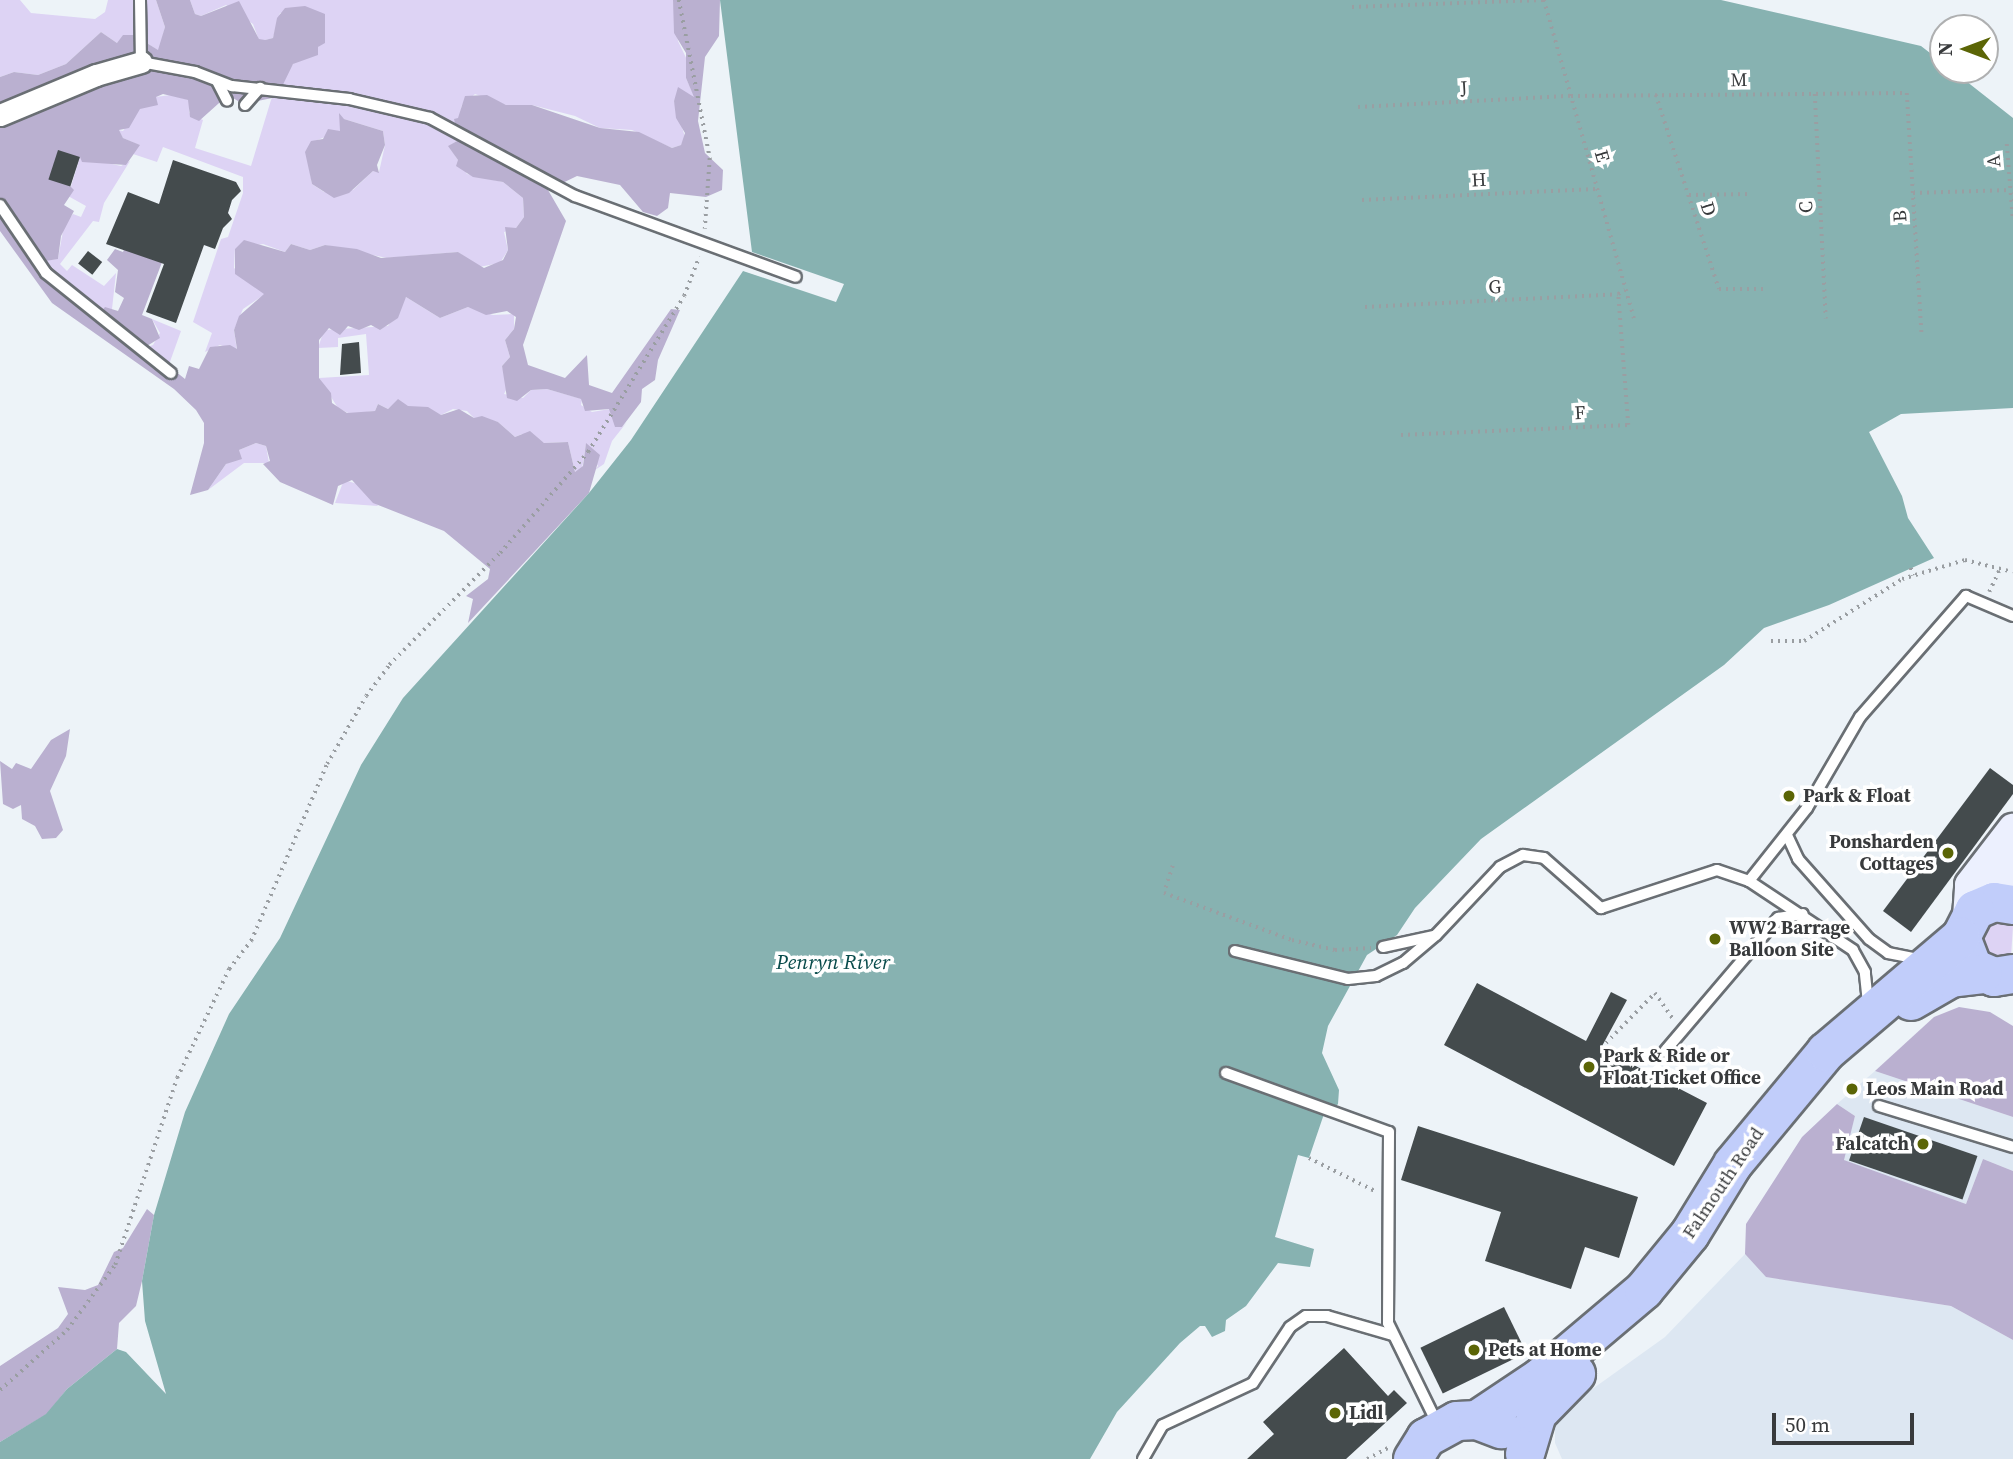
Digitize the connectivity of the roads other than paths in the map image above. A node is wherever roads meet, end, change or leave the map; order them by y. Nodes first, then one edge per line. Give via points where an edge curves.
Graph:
1 (140, 0) edge
2 (141, 62) junction
3 (217, 81) junction
4 (260, 88) junction
5 (227, 101) dead end
6 (245, 105) dead end
7 (0, 116) edge
8 (0, 205) edge
9 (796, 277) dead end
10 (172, 373) dead end
11 (2013, 616) edge
12 (1787, 835) junction
13 (2007, 839) edge
14 (1749, 881) junction
15 (2009, 903) edge
16 (1803, 914) junction
17 (1964, 927) junction
18 (1436, 935) junction
19 (1383, 947) road end
20 (1235, 951) dead end
21 (1933, 961) junction
22 (1998, 974) edge
23 (1868, 1013) junction
24 (1665, 1051) dead end
25 (1226, 1073) dead end
26 (1879, 1106) dead end
27 (2013, 1147) edge
28 (1393, 1335) junction
29 (1477, 1420) junction
30 (1439, 1428) junction
31 (1526, 1457) edge
32 (1143, 1459) edge
33 (1413, 1459) edge

1 - 2 lane
2 - 3 lane via 189,70
2 - 7 street via 105,71
3 - 4 lane
3 - 5 lane
4 - 6 lane
4 - 9 lane via 349,99 430,118 475,139 537,179
8 - 10 lane via 46,273
11 - 12 lane via 1966,596 1860,717
12 - 14 lane
12 - 21 lane via 1798,859 1868,939 1888,953
13 - 15 street
13 - 17 street via 1970,885
14 - 16 lane
14 - 18 lane via 1717,870 1601,908 1545,858 1523,855 1500,867
15 - 17 highway, Falmouth Road via 1984,905
16 - 23 lane via 1853,950 1865,972
16 - 24 lane via 1778,919
17 - 21 highway, Falmouth Road
17 - 22 highway, Falmouth Road via 1966,959
18 - 19 lane
18 - 20 lane via 1376,976 1348,979
21 - 23 highway, Falmouth Road
22 - 31 highway, Falmouth Road via 1951,978 1920,995 1893,1013 1843,1060 1749,1178 1698,1258 1651,1310 1537,1414
23 - 29 highway, Falmouth Road via 1778,1105 1733,1164 1690,1234 1644,1290 1540,1378
25 - 28 lane via 1389,1132 1388,1323
26 - 27 lane
28 - 30 lane
28 - 32 lane via 1326,1316 1306,1316 1290,1326 1253,1383 1163,1425
29 - 30 highway, Falmouth Road
29 - 31 highway, Falmouth Road via 1513,1437
30 - 33 highway

